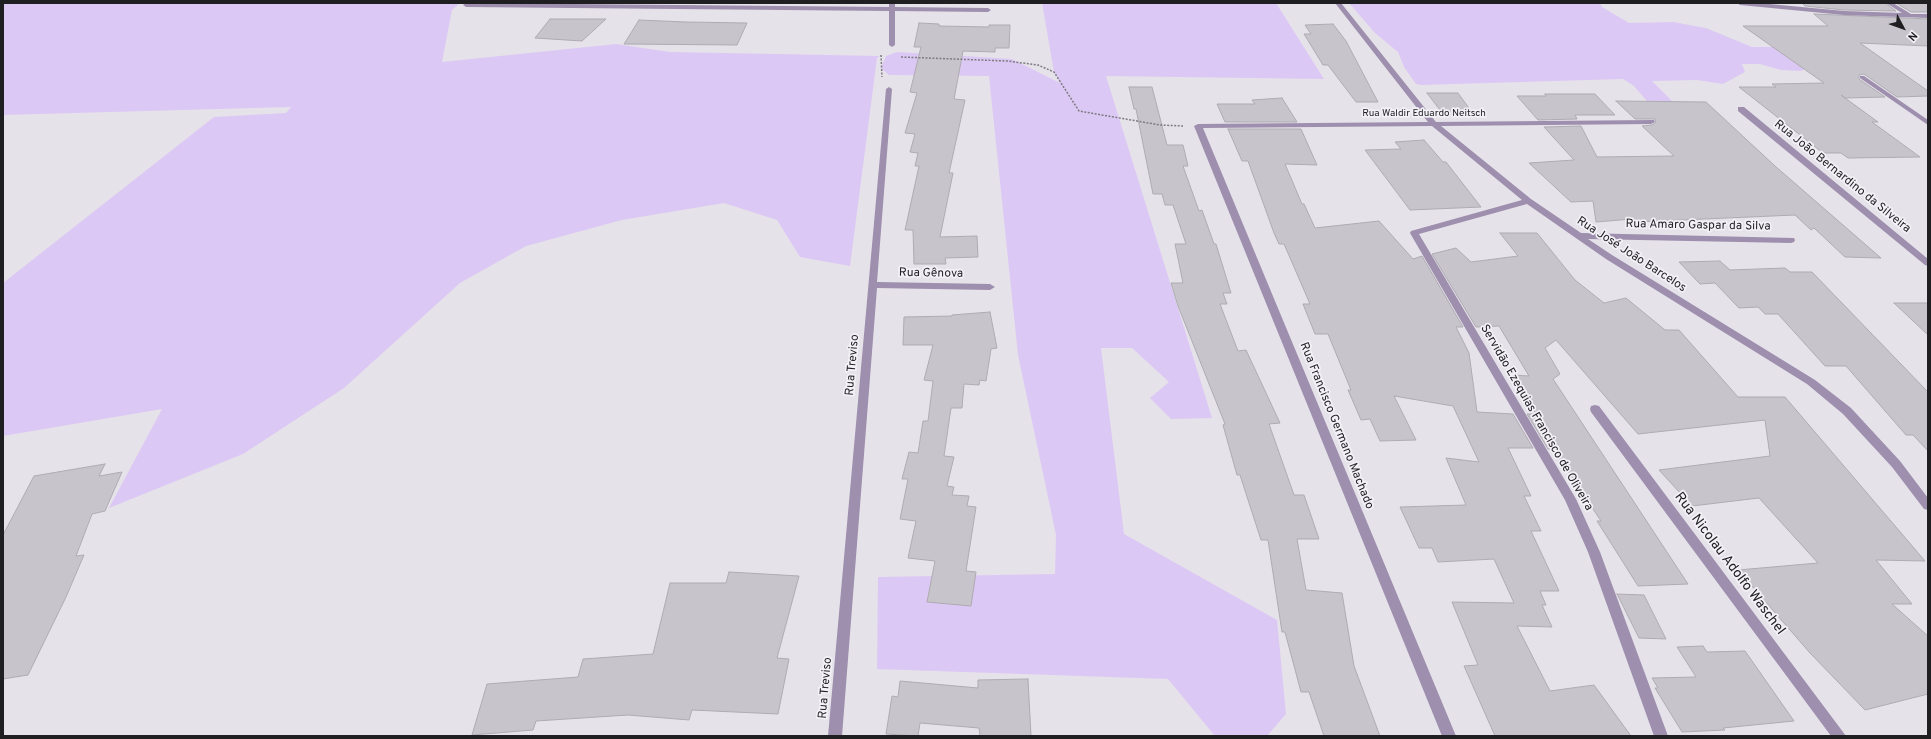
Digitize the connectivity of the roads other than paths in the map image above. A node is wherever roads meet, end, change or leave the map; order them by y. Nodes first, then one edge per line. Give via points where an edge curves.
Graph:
1 (1338, 3) edge
2 (1740, 3) edge
3 (1889, 3) edge
4 (466, 5) dead end
5 (892, 6) edge
6 (988, 10) dead end
7 (1910, 15) junction
8 (1928, 16) edge
9 (892, 46) road end
10 (1862, 77) dead end
11 (889, 89) road end
12 (1741, 109) dead end
13 (1651, 122) dead end
14 (1928, 123) edge
15 (1434, 124) junction
16 (1198, 126) joint
17 (1528, 201) junction
18 (1580, 236) junction
19 (1791, 240) dead end
20 (1928, 263) edge
21 (872, 285) junction
22 (990, 287) dead end
23 (1595, 409) dead end
24 (1928, 506) edge
25 (835, 736) edge
26 (1449, 736) edge
27 (1661, 736) edge
28 (1840, 736) edge

1 - 15 street, Rua José João Barcelos
2 - 7 street via 1844,13
3 - 7 street
4 - 5 street
5 - 6 street
5 - 9 street
7 - 8 street
10 - 14 street
11 - 21 street, Rua Treviso
12 - 20 street, Rua João Bernardino da Silveira
13 - 15 street, Rua Waldir Eduardo Neitsch
15 - 16 street, Rua Waldir Eduardo Neitsch
15 - 17 street, Rua José João Barcelos
16 - 26 street, Rua Francisco Germano Machado
17 - 18 street, Rua José João Barcelos
17 - 27 street, Servidão Ezequias Francisco de Oliveira via 1414,233 1570,499 1594,552
18 - 19 street, Rua Amaro Gaspar da Silva
18 - 24 street, Rua José João Barcelos via 1609,257 1810,382 1847,411 1896,464
21 - 22 street, Rua Gênova
21 - 25 street, Rua Treviso
23 - 28 street, Rua Nicolau Adolfo Waschel

